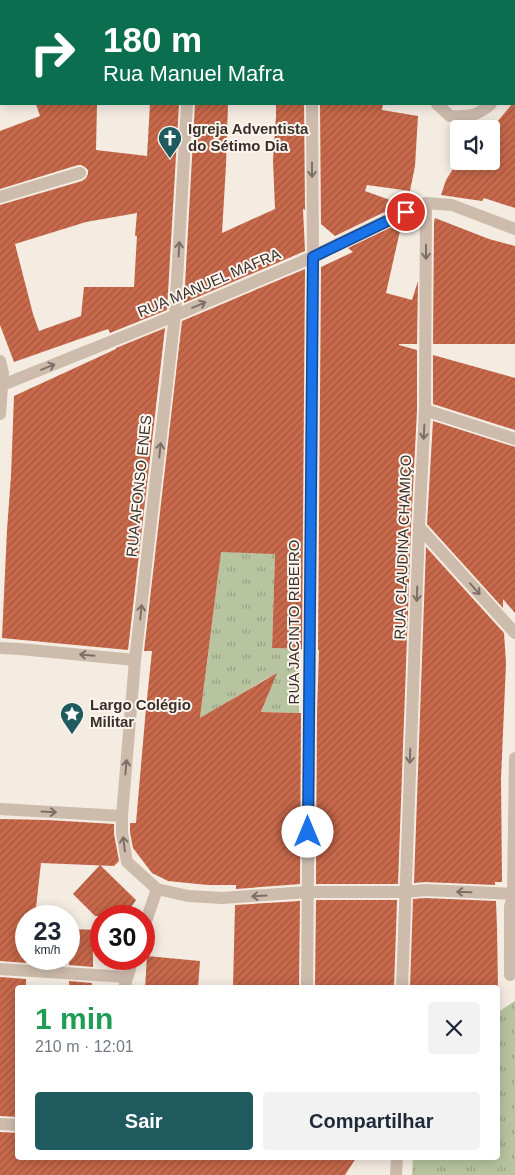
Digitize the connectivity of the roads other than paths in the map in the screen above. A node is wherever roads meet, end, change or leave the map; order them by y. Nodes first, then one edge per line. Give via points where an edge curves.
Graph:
1 (187, 105) edge
2 (312, 105) edge
3 (438, 105) edge
4 (490, 105) edge
5 (80, 173) dead end
6 (0, 197) edge
7 (426, 203) junction
8 (515, 229) edge
9 (313, 257) junction
10 (175, 315) junction
11 (0, 361) edge
12 (1, 385) edge
13 (425, 410) junction
14 (0, 414) edge
15 (515, 439) edge
16 (419, 527) junction
17 (515, 633) edge
18 (0, 648) edge
19 (136, 660) junction
20 (515, 758) edge
21 (0, 810) edge
22 (122, 816) junction
23 (157, 890) junction
24 (308, 892) junction
25 (405, 892) junction
26 (513, 894) junction
27 (152, 905) edge
28 (0, 969) edge
29 (130, 970) edge
30 (510, 975) dead end
31 (126, 982) edge
32 (307, 985) edge
33 (402, 985) edge
34 (0, 1124) edge
35 (15, 1125) edge
36 (397, 1160) edge
37 (396, 1175) edge

10 -> 1 street, RUA AFONSO ENES
2 -> 9 street, RUA JACINTO RIBEIRO
3 - 4 street via 450,116 467,117 482,112
5 - 6 street
7 - 8 street via 452,205
7 - 9 street, RUA MANUEL MAFRA
7 -> 13 street, RUA CLAUDINA CHAMIÇO
10 -> 9 street, RUA MANUEL MAFRA
9 - 24 street, RUA JACINTO RIBEIRO
12 -> 10 street, RUA MANUEL MAFRA
19 -> 10 street, RUA AFONSO ENES
11 - 12 street via 3,372
12 - 14 street
13 - 15 street
13 -> 16 street, RUA CLAUDINA CHAMIÇO
16 -> 17 street
16 -> 25 street, RUA CLAUDINA CHAMIÇO
19 -> 18 street
22 -> 19 street, RUA AFONSO ENES
20 - 26 street
21 -> 22 street
23 -> 22 street, RUA AFONSO ENES via 127,862
24 -> 23 street via 222,898
23 - 27 street
24 - 25 street
24 - 32 street, RUA JACINTO RIBEIRO
26 -> 25 street
25 - 33 street, RUA CLAUDINA CHAMIÇO
26 - 30 street via 510,907
28 - 31 street
29 - 31 street
34 - 35 street
36 - 37 street

